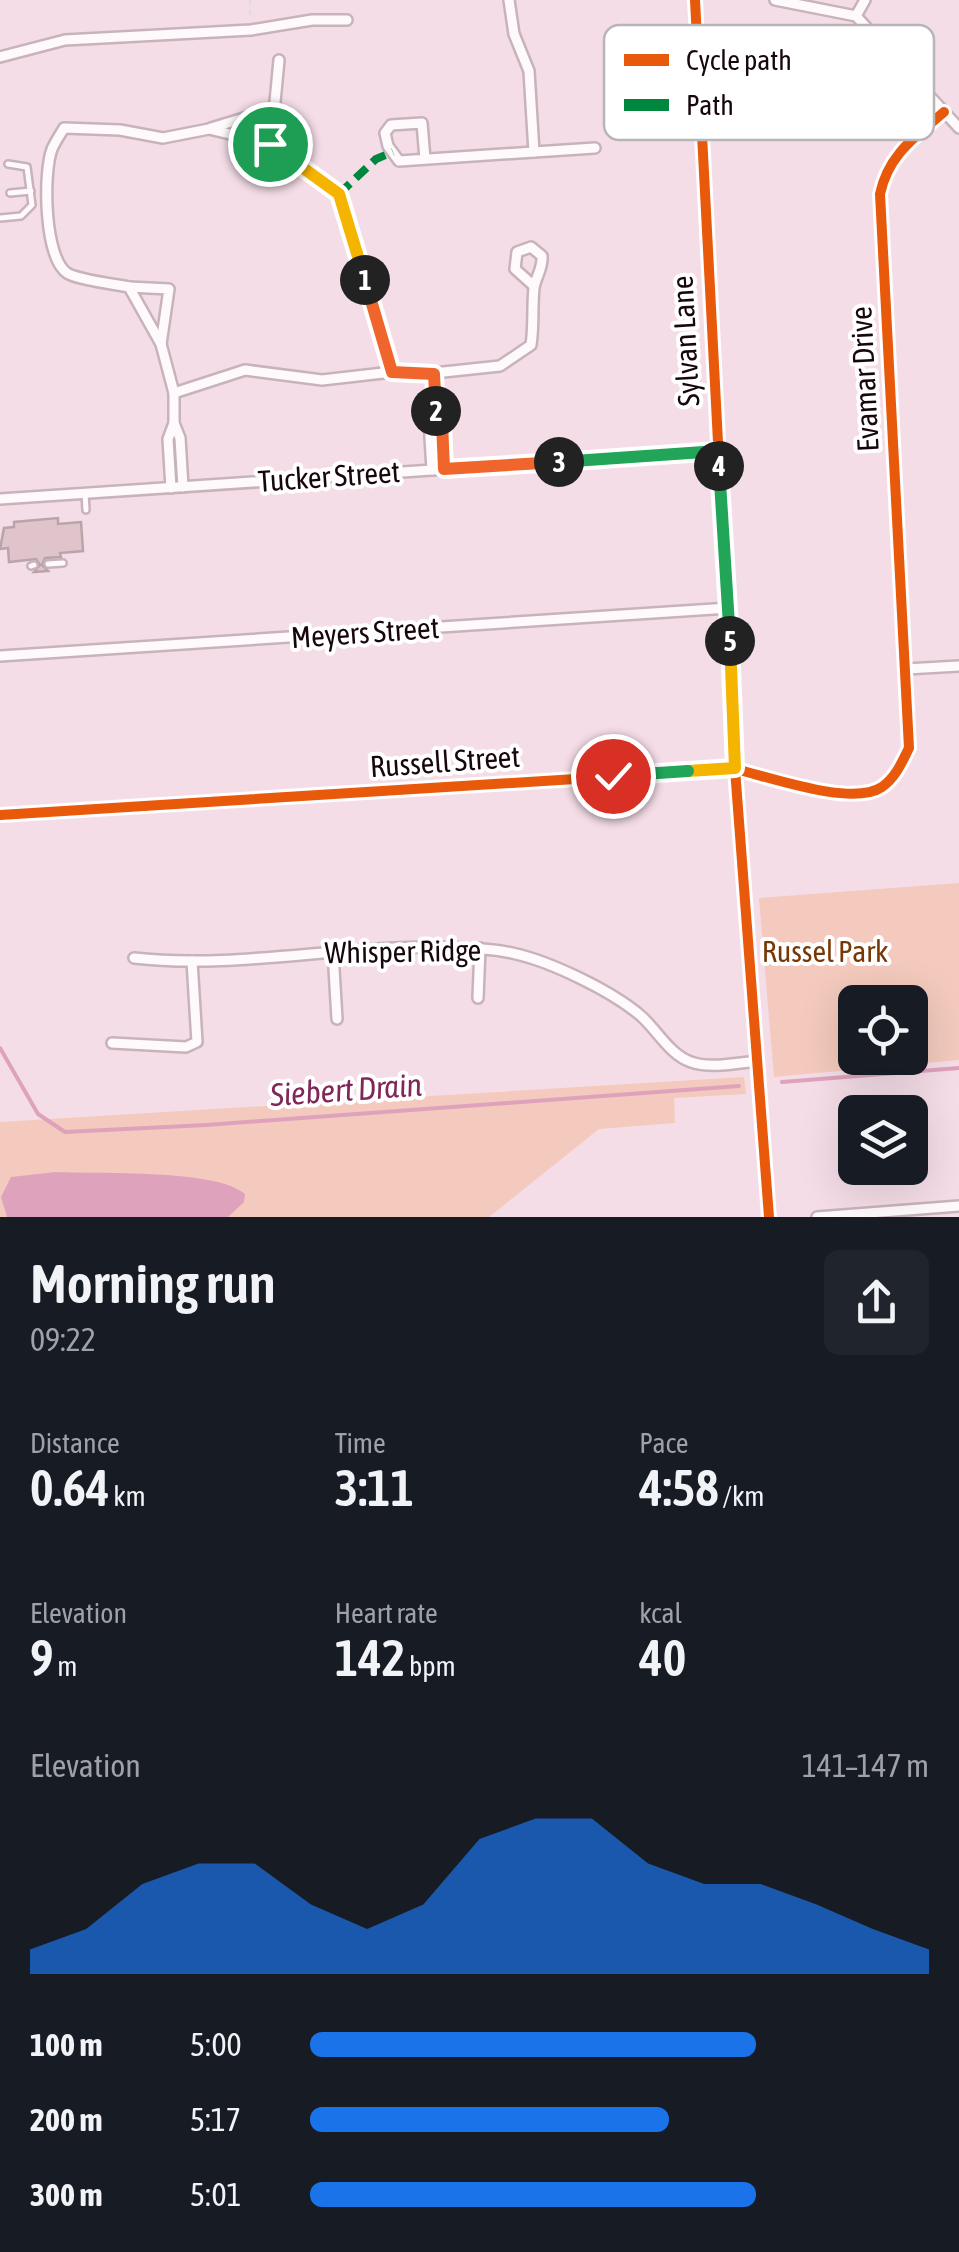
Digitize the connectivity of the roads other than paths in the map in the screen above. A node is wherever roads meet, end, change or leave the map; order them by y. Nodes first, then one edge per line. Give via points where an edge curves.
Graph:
1 (509, 0) edge
2 (695, 0) edge
3 (775, 0) edge
4 (865, 0) edge
5 (856, 16) junction
6 (347, 20) dead end
7 (696, 25) edge
8 (864, 25) edge
9 (0, 57) edge
10 (279, 60) dead end
11 (934, 101) edge
12 (274, 109) junction
13 (944, 112) junction
14 (934, 121) edge
15 (959, 128) edge
16 (209, 129) junction
17 (702, 140) edge
18 (911, 140) edge
19 (270, 144) junction
20 (595, 148) dead end
21 (534, 152) junction
22 (425, 159) junction
23 (8, 164) dead end
24 (31, 191) junction
25 (10, 193) dead end
26 (0, 218) edge
27 (534, 286) dead end
28 (129, 287) junction
29 (161, 344) junction
30 (392, 372) junction
31 (434, 374) junction
32 (174, 393) junction
33 (435, 409) junction
34 (174, 424) junction
35 (718, 451) junction
36 (444, 469) junction
37 (432, 470) junction
38 (182, 487) junction
39 (170, 488) junction
40 (85, 493) junction
41 (0, 499) edge
42 (86, 510) dead end
43 (63, 563) dead end
44 (48, 564) dead end
45 (729, 608) junction
46 (0, 656) edge
47 (959, 666) edge
48 (906, 669) junction
49 (735, 768) junction
50 (0, 814) edge
51 (480, 948) junction
52 (333, 952) junction
53 (134, 958) dead end
54 (192, 961) junction
55 (478, 998) dead end
56 (338, 1019) dead end
57 (112, 1043) dead end
58 (758, 1061) junction
59 (959, 1206) edge
60 (768, 1217) edge
61 (816, 1217) edge

1 - 21 street via 529,71
2 - 7 street, Sylvan Lane
3 - 5 street
4 - 5 street
5 - 8 street
6 - 9 street via 65,40
10 - 12 street
11 - 13 street
12 - 16 street
12 - 19 street
13 - 14 street, Evamar Drive
13 - 15 street
16 - 19 street
16 - 28 street via 162,138 64,128 52,149 46,181 56,260 67,273
17 - 35 street, Sylvan Lane
18 - 48 street, Evamar Drive via 884,173 880,194
19 - 30 street via 339,194
20 - 21 street
21 - 22 street
22 - 22 street via 422,123 391,125 385,133 399,160
23 - 24 lane via 27,166
24 - 25 lane
24 - 26 lane via 28,212
27 - 31 street via 531,346 500,366
28 - 29 street
28 - 29 street via 169,289
29 - 32 street
30 - 31 street
30 - 32 street via 322,380 245,370
31 - 33 street
32 - 34 street
33 - 36 street
33 - 37 street via 429,421
34 - 38 street
34 - 39 street via 168,439
35 - 36 street, Tucker Street
35 - 45 street, Sylvan Lane
36 - 37 street, Tucker Street
37 - 38 street, Tucker Street
38 - 39 street, Tucker Street
39 - 40 street, Tucker Street
40 - 41 street, Tucker Street
40 - 42 lane
43 - 44 lane
45 - 46 street, Meyers Street
45 - 49 street, Sylvan Lane
47 - 48 street
48 - 49 street, Russell Street via 909,748 882,786 864,795 842,794
49 - 50 street, Russell Street
49 - 58 street, Sylvan Lane
51 - 52 street, Whisper Ridge
51 - 55 street
51 - 58 street, Whisper Ridge via 515,953 598,990 641,1016 694,1064
52 - 54 street, Whisper Ridge
52 - 56 street
53 - 54 street, Whisper Ridge
54 - 57 street via 197,1042
58 - 60 street, Sylvan Lane
59 - 61 street

